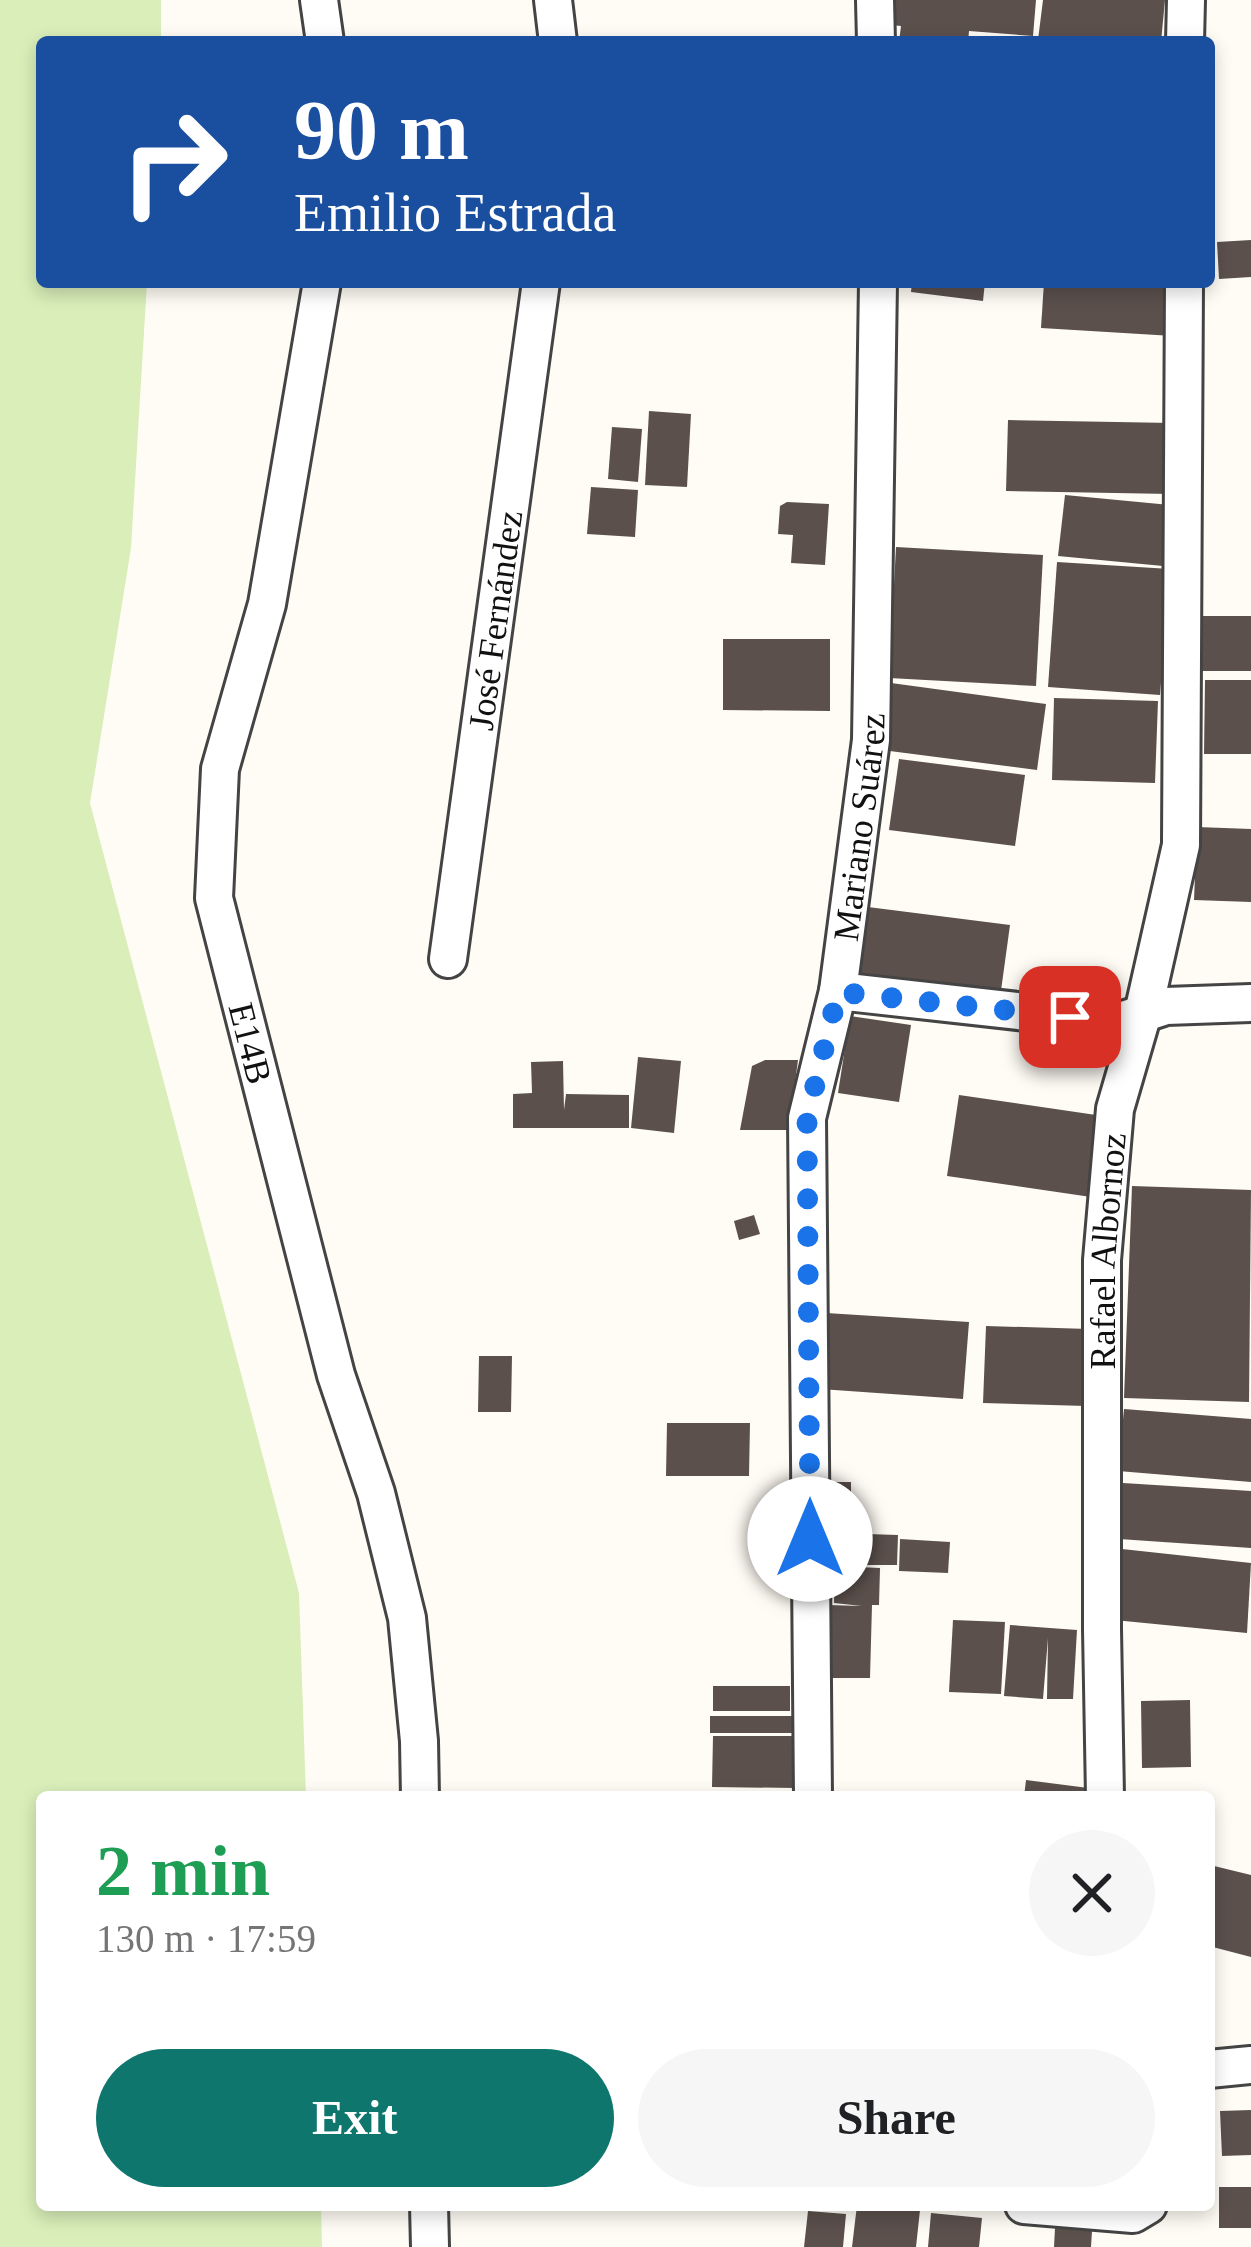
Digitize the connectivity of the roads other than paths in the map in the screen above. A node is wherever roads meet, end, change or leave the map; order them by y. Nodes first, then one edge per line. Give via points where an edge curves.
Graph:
1 (319, 0) edge
2 (553, 0) edge
3 (875, 0) edge
4 (1186, 0) edge
5 (324, 36) edge
6 (556, 36) edge
7 (876, 36) edge
8 (1185, 36) edge
9 (321, 288) edge
10 (541, 288) edge
11 (878, 288) edge
12 (1184, 288) edge
13 (448, 959) dead end
14 (838, 992) junction
15 (1251, 1004) edge
16 (1143, 1013) junction
17 (420, 1791) edge
18 (813, 1791) edge
19 (1105, 1791) edge
20 (1251, 2065) edge
21 (1215, 2068) edge
22 (429, 2211) edge
23 (1097, 2211) edge
24 (1138, 2211) edge
25 (430, 2247) edge

1 - 5 street
2 - 6 street
3 - 7 street
4 - 8 street
9 - 17 street, E14B via 267,604 220,770 214,898 407,1618
10 - 13 street, José Fernández
11 - 14 street, Mariano Suárez via 871,740
12 - 16 street, Rafael Albornoz via 1181,845
14 - 16 street via 1117,1022
14 - 18 street, Mariano Suárez via 807,1118
15 - 16 street
16 - 19 street, Rafael Albornoz via 1115,1109 1102,1261
20 - 21 street
22 - 25 street
23 - 24 street

